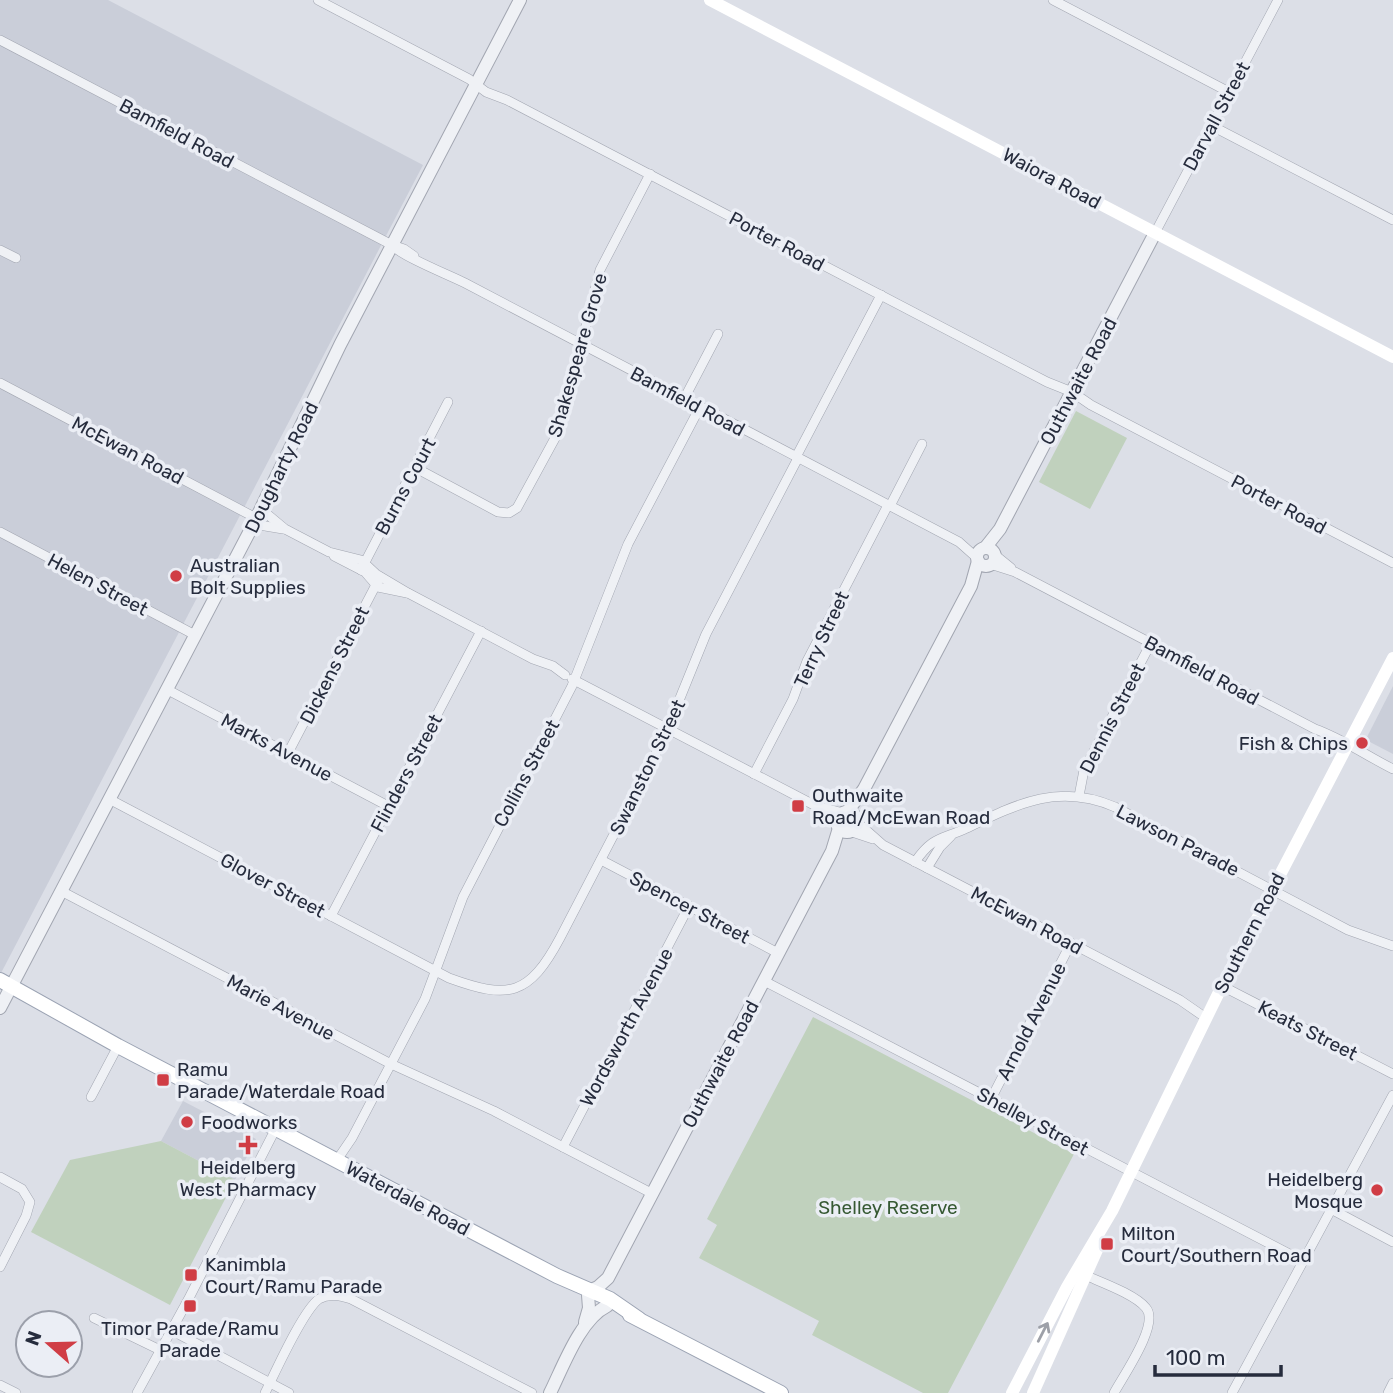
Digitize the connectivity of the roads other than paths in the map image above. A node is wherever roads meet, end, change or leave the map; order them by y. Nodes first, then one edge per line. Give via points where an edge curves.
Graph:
1 (318, 0) edge
2 (520, 0) edge
3 (710, 0) edge
4 (1053, 0) edge
5 (1278, 0) edge
6 (0, 40) edge
7 (477, 83) junction
8 (1229, 92) junction
9 (1212, 126) junction
10 (650, 174) junction
11 (1393, 220) edge
12 (1155, 233) junction
13 (392, 245) junction
14 (0, 250) edge
15 (16, 258) dead end
16 (881, 295) junction
17 (718, 334) dead end
18 (580, 344) junction
19 (1393, 357) edge
20 (0, 383) edge
21 (1070, 394) junction
22 (684, 399) junction
23 (448, 402) dead end
24 (700, 407) junction
25 (922, 444) dead end
26 (797, 458) junction
27 (414, 467) junction
28 (889, 505) junction
29 (257, 517) junction
30 (285, 529) junction
31 (0, 532) edge
32 (986, 557) junction
33 (1393, 563) edge
34 (363, 566) junction
35 (378, 581) junction
36 (481, 631) junction
37 (195, 635) junction
38 (1151, 643) junction
39 (1393, 658) edge
40 (569, 678) junction
41 (166, 689) junction
42 (668, 729) junction
43 (1348, 746) junction
44 (288, 753) junction
45 (1393, 769) edge
46 (754, 774) junction
47 (1079, 796) junction
48 (109, 799) junction
49 (388, 806) junction
50 (847, 823) junction
51 (955, 833) junction
52 (601, 860) junction
53 (915, 862) junction
54 (927, 868) junction
55 (1272, 889) junction
56 (61, 891) junction
57 (689, 906) junction
58 (331, 916) junction
59 (1071, 943) junction
60 (1393, 946) edge
61 (778, 953) junction
62 (437, 971) junction
63 (764, 981) junction
64 (5, 983) edge
65 (1222, 986) junction
66 (0, 1007) edge
67 (1208, 1015) junction
68 (118, 1046) junction
69 (391, 1064) junction
70 (1393, 1074) edge
71 (1393, 1095) edge
72 (91, 1097) dead end
73 (991, 1099) junction
74 (276, 1128) junction
75 (563, 1147) junction
76 (339, 1162) junction
77 (1131, 1172) junction
78 (0, 1177) edge
79 (653, 1194) junction
80 (1331, 1209) junction
81 (1112, 1211) junction
82 (1393, 1242) edge
83 (1303, 1261) junction
84 (0, 1267) edge
85 (1087, 1276) junction
86 (608, 1278) junction
87 (590, 1293) junction
88 (608, 1302) junction
89 (94, 1318) dead end
90 (583, 1329) junction
91 (171, 1330) junction
92 (160, 1350) junction
93 (270, 1383) junction
94 (1393, 1383) edge
95 (0, 1385) edge
96 (774, 1391) edge
97 (16, 1393) edge
98 (137, 1393) edge
99 (265, 1393) edge
100 (289, 1393) edge
101 (531, 1393) edge
102 (550, 1393) edge
103 (1012, 1393) edge
104 (1033, 1393) edge
105 (1114, 1393) edge
106 (1231, 1393) edge
107 (1388, 1393) edge

1 - 7 street, Porter Road
2 - 7 street, Dougharty Road
3 - 12 main road, Waiora Road
4 - 8 street
5 - 8 street, Darvall Street
6 - 13 street, Bamfield Road
7 - 10 street, Porter Road
7 - 13 street, Dougharty Road
8 - 9 street, Darvall Street
9 - 11 street
9 - 12 street, Darvall Street
10 - 16 street, Porter Road
10 - 18 street, Shakespeare Grove via 603,263
12 - 19 main road, Waiora Road
12 - 21 street, Outhwaite Road
13 - 18 street, Bamfield Road
13 - 29 street, Dougharty Road
14 - 15 street
16 - 21 street, Porter Road
16 - 26 street, Swanston Street
17 - 22 street
18 - 22 street, Bamfield Road
18 - 27 street, Shakespeare Grove via 560,429 513,511 498,512
20 - 29 street, McEwan Road
21 - 32 street, Outhwaite Road
21 - 33 street, Porter Road
22 - 24 street, Bamfield Road
23 - 27 street, Burns Court
24 - 26 street, Bamfield Road
24 - 40 street, Collins Street via 628,544
25 - 28 street, Terry Street
26 - 28 street, Bamfield Road
26 - 42 street, Swanston Street via 706,634
27 - 34 street, Burns Court
28 - 32 street, Bamfield Road
28 - 46 street, Terry Street
29 - 30 street, McEwan Road
29 - 30 street, McEwan Road
29 - 37 street, Dougharty Road
30 - 34 street, McEwan Road via 339,560
31 - 37 street, Helen Street
32 - 38 street, Bamfield Road
32 - 50 street, Outhwaite Road
34 - 35 street, McEwan Road
35 - 36 street, McEwan Road
35 - 44 street, Dickens Street
36 - 40 street, McEwan Road
36 - 49 street, Flinders Street
37 - 41 street, Dougharty Road
38 - 43 street, Bamfield Road
38 - 47 street, Dennis Street via 1084,770
39 - 43 main road, Southern Road
40 - 42 street, McEwan Road
40 - 62 street, Collins Street via 467,888
41 - 44 street, Marks Avenue
41 - 48 street, Dougharty Road
42 - 46 street, McEwan Road
42 - 52 street, Swanston Street
43 - 45 street, Bamfield Road
43 - 55 main road, Southern Road
44 - 49 street, Marks Avenue
46 - 50 street, McEwan Road
47 - 51 street, Lawson Parade via 1029,801
47 - 55 street, Lawson Parade via 1115,807
48 - 56 street, Dougharty Road
48 - 58 street, Glover Street
49 - 58 street, Flinders Street
50 - 53 street, McEwan Road
50 - 61 street, Outhwaite Road
51 - 53 street, Lawson Parade via 931,842
51 - 54 street, Lawson Parade
52 - 57 street, Spencer Street
52 - 62 street, Swanston Street via 548,958 519,988 484,989
53 - 54 street, McEwan Road
54 - 59 street, McEwan Road
55 - 60 street, Lawson Parade via 1348,930
55 - 65 main road, Southern Road
56 - 64 street, Dougharty Road
56 - 69 street, Marie Avenue
57 - 61 street, Spencer Street
57 - 75 street, Wordsworth Avenue
58 - 62 street, Glover Street
59 - 67 street, McEwan Road
59 - 73 street, Arnold Avenue
61 - 63 street, Outhwaite Road
62 - 69 street, Collins Street
63 - 73 street, Shelley Street
63 - 79 street, Outhwaite Road
64 - 66 street, Dougharty Road
64 - 68 main road, Waterdale Road
65 - 67 main road, Southern Road
65 - 70 street, Keats Street
67 - 77 main road, Southern Road
68 - 72 street
68 - 74 main road, Waterdale Road
69 - 75 street, Marie Avenue
69 - 76 street, Collins Street
71 - 80 street
73 - 77 street, Shelley Street
74 - 76 main road, Waterdale Road
74 - 91 street
75 - 79 street, Marie Avenue
76 - 87 main road, Waterdale Road
77 - 81 main road, Southern Road
77 - 83 street, Shelley Street
78 - 84 street via 22,1189 30,1202
79 - 86 street, Outhwaite Road
80 - 82 street
80 - 83 street
81 - 85 main road, Southern Road
103 -> 81 main road, Southern Road
83 - 106 street
85 - 104 main road, Southern Road
85 - 105 street via 1139,1302 1149,1312 1148,1331
86 - 87 street, Outhwaite Road
86 - 88 street
87 - 88 main road, Waterdale Road
87 - 90 street
88 - 90 street
88 - 96 main road, Waterdale Road
89 - 92 street
90 - 102 street
91 - 92 street
91 - 93 street
92 - 98 street
93 - 99 street
93 - 100 street
93 - 101 street via 308,1310 320,1298 336,1295
94 - 107 street
95 - 97 street

